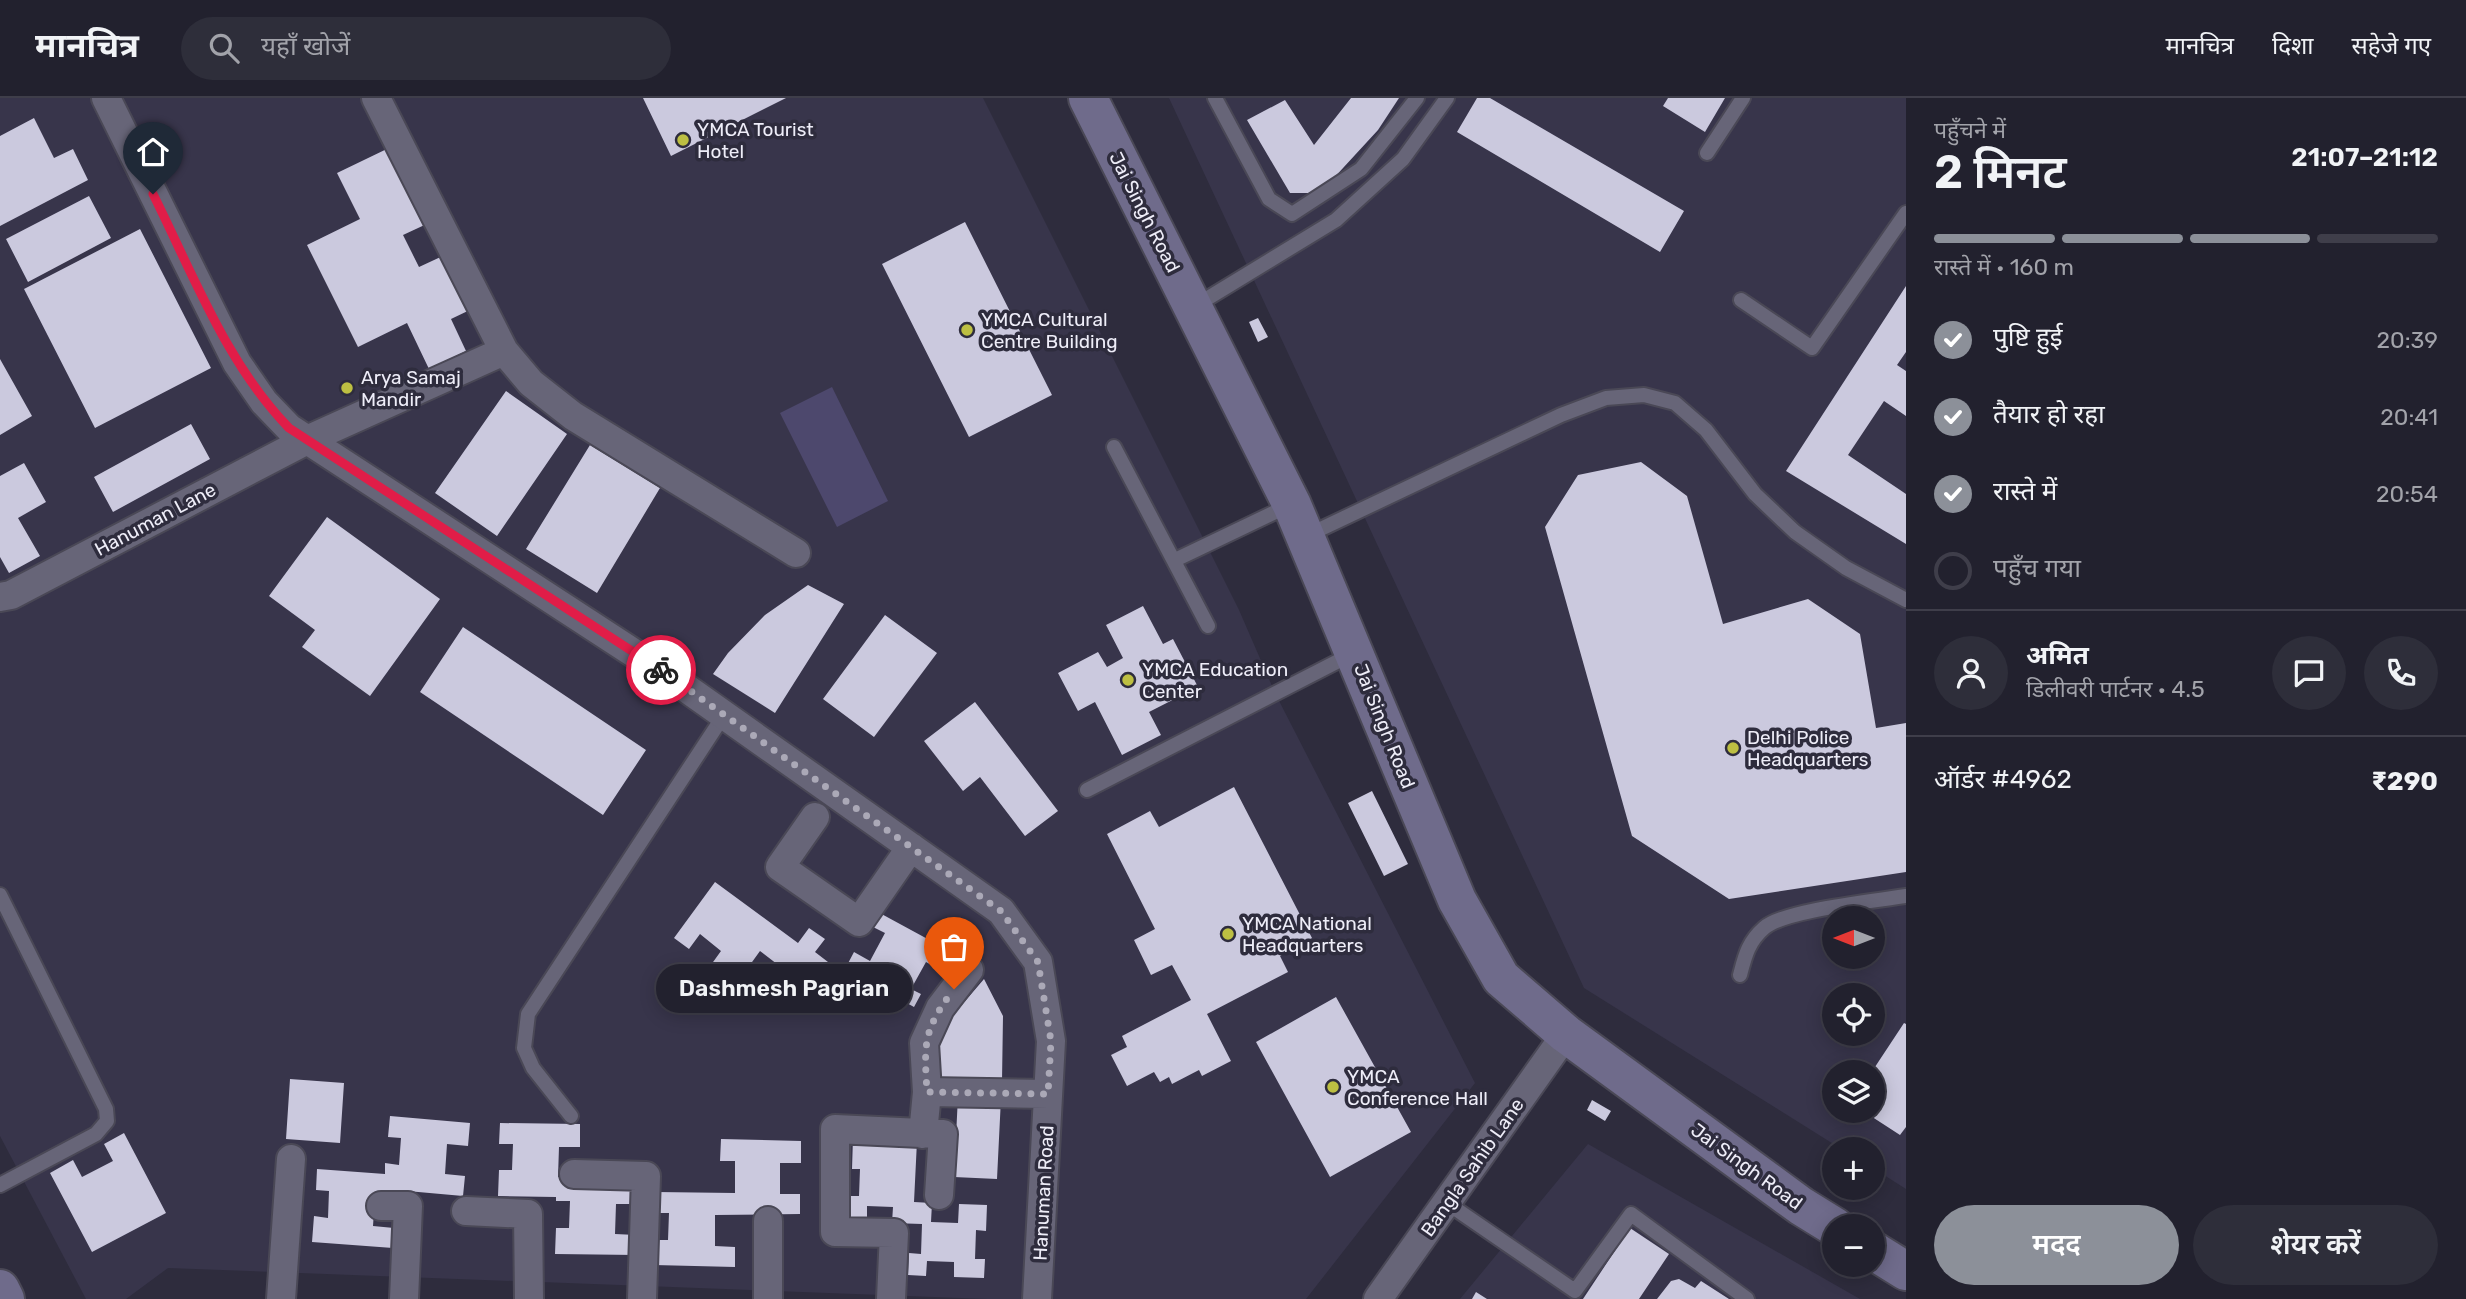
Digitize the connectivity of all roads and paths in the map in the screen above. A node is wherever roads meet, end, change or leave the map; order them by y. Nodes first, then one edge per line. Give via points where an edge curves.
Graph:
1 (106, 98) edge
2 (376, 98) edge
3 (1088, 98) edge
4 (1215, 98) edge
5 (1417, 98) edge
6 (1447, 98) edge
7 (1742, 98) edge
8 (1707, 153) dead end
9 (1906, 213) edge
10 (1741, 300) dead end
11 (1194, 307) junction
12 (504, 351) junction
13 (309, 439) junction
14 (1114, 447) dead end
15 (1298, 521) junction
16 (796, 553) dead end
17 (1175, 560) junction
18 (0, 597) edge
19 (1906, 600) edge
20 (1209, 626) dead end
21 (1355, 653) junction
22 (724, 715) junction
23 (1087, 790) dead end
24 (815, 817) dead end
25 (911, 847) junction
26 (0, 895) edge
27 (1906, 896) edge
28 (969, 970) dead end
29 (1740, 975) dead end
30 (1566, 1034) junction
31 (927, 1092) junction
32 (1048, 1094) junction
33 (571, 1116) dead end
34 (923, 1134) junction
35 (291, 1159) dead end
36 (574, 1174) dead end
37 (0, 1185) edge
38 (939, 1195) dead end
39 (1447, 1203) junction
40 (382, 1206) dead end
41 (466, 1211) dead end
42 (1822, 1219) edge
43 (768, 1221) dead end
44 (1885, 1258) edge
45 (1906, 1271) edge
46 (0, 1289) edge
47 (5, 1299) edge
48 (281, 1299) edge
49 (404, 1299) edge
50 (529, 1299) edge
51 (642, 1299) edge
52 (768, 1299) edge
53 (891, 1299) edge
54 (1037, 1299) edge
55 (1378, 1299) edge
56 (1747, 1299) edge

1 - 13 street, Hanuman Road via 237,363 264,402 289,428
2 - 12 street
3 - 11 street, Jai Singh Road
4 - 5 lane via 1269,199 1292,214 1361,169
6 - 11 lane via 1403,159 1336,220
7 - 8 lane
9 - 10 lane via 1812,348
11 - 15 street, Jai Singh Road
12 - 13 street, Hanuman Lane
12 - 16 street via 531,383 573,416
13 - 18 street, Hanuman Lane
13 - 22 street, Hanuman Road
14 - 17 lane
15 - 17 lane
15 - 19 lane via 1606,398 1644,395 1675,402 1706,429 1755,494 1795,533 1846,568
15 - 21 street, Jai Singh Road
17 - 20 lane
21 - 23 lane
21 - 30 street, Jai Singh Road via 1457,900 1502,978
22 - 25 street, Hanuman Road
22 - 33 lane via 528,1014 524,1048 533,1068
24 - 25 street via 780,867 859,922
25 - 32 street, Hanuman Road via 1001,911 1038,962 1051,1041
26 - 37 lane via 106,1109 107,1121 96,1135
27 - 29 lane via 1790,916 1765,926 1746,947
28 - 31 street via 940,1008 924,1043
30 - 39 street, Bangla Sahib Lane
30 - 42 street, Jai Singh Road
31 - 32 street
31 - 34 street
32 - 54 street, Hanuman Road
34 - 38 street via 943,1135
34 - 53 street via 835,1129 835,1232 894,1233
35 - 48 street
36 - 51 street via 646,1176
39 - 55 street, Bangla Sahib Lane
39 - 56 lane via 1575,1291 1631,1214
40 - 49 street via 408,1206
41 - 50 street via 528,1214
43 - 52 street
44 - 45 street
46 - 47 street

